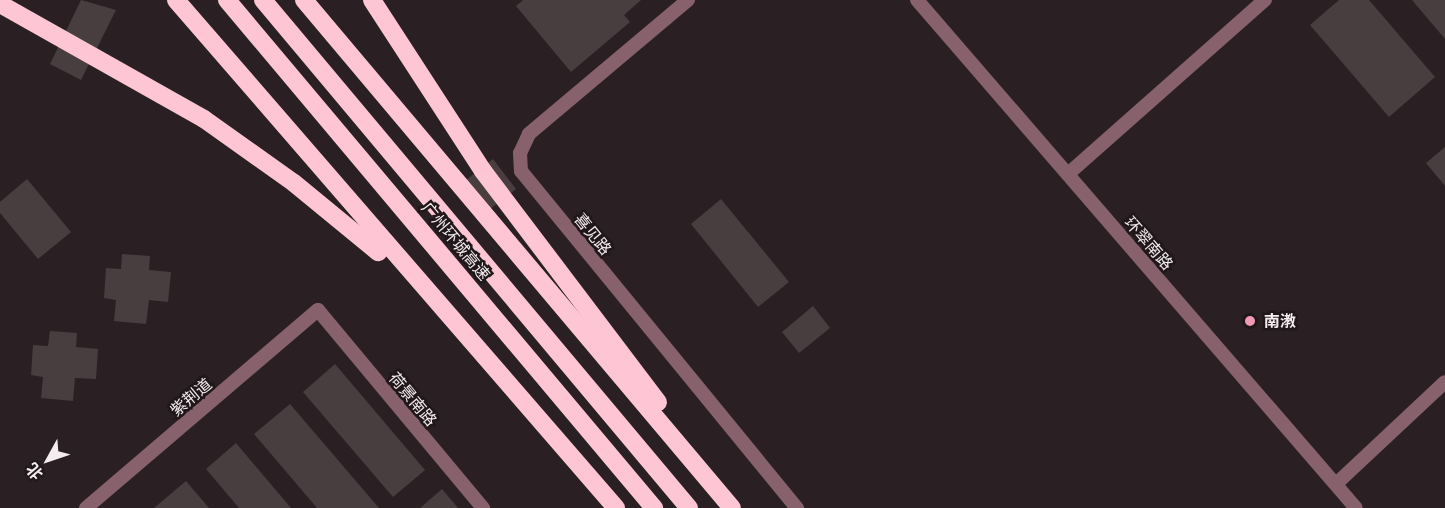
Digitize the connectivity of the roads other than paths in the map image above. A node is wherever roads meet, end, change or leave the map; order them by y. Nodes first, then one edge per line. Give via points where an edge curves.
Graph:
1 (176, 0) edge
2 (227, 0) edge
3 (263, 0) edge
4 (304, 0) edge
5 (372, 0) edge
6 (688, 0) edge
7 (917, 0) edge
8 (1265, 0) edge
9 (0, 4) edge
10 (1068, 174) junction
11 (318, 310) joint
12 (460, 333) junction
13 (1445, 382) edge
14 (1336, 484) junction
15 (86, 508) edge
16 (483, 508) edge
17 (616, 508) edge
18 (654, 508) edge
19 (689, 508) edge
20 (732, 508) edge
21 (740, 508) edge
22 (796, 508) edge
23 (1356, 508) edge

1 - 12 highway
2 - 18 highway, 广州环城高速
3 - 19 highway, 广州环城高速
4 - 20 highway
5 - 21 highway via 483,171
6 - 22 street, 喜见路 via 529,134 520,153 521,171
7 - 10 street, 环翠南路
8 - 10 street
9 - 12 highway via 169,97 258,155 368,243
10 - 14 street, 环翠南路
11 - 15 street, 紫荆道
11 - 16 street, 荷景南路
12 - 17 highway
13 - 14 street
14 - 23 street, 环翠南路

